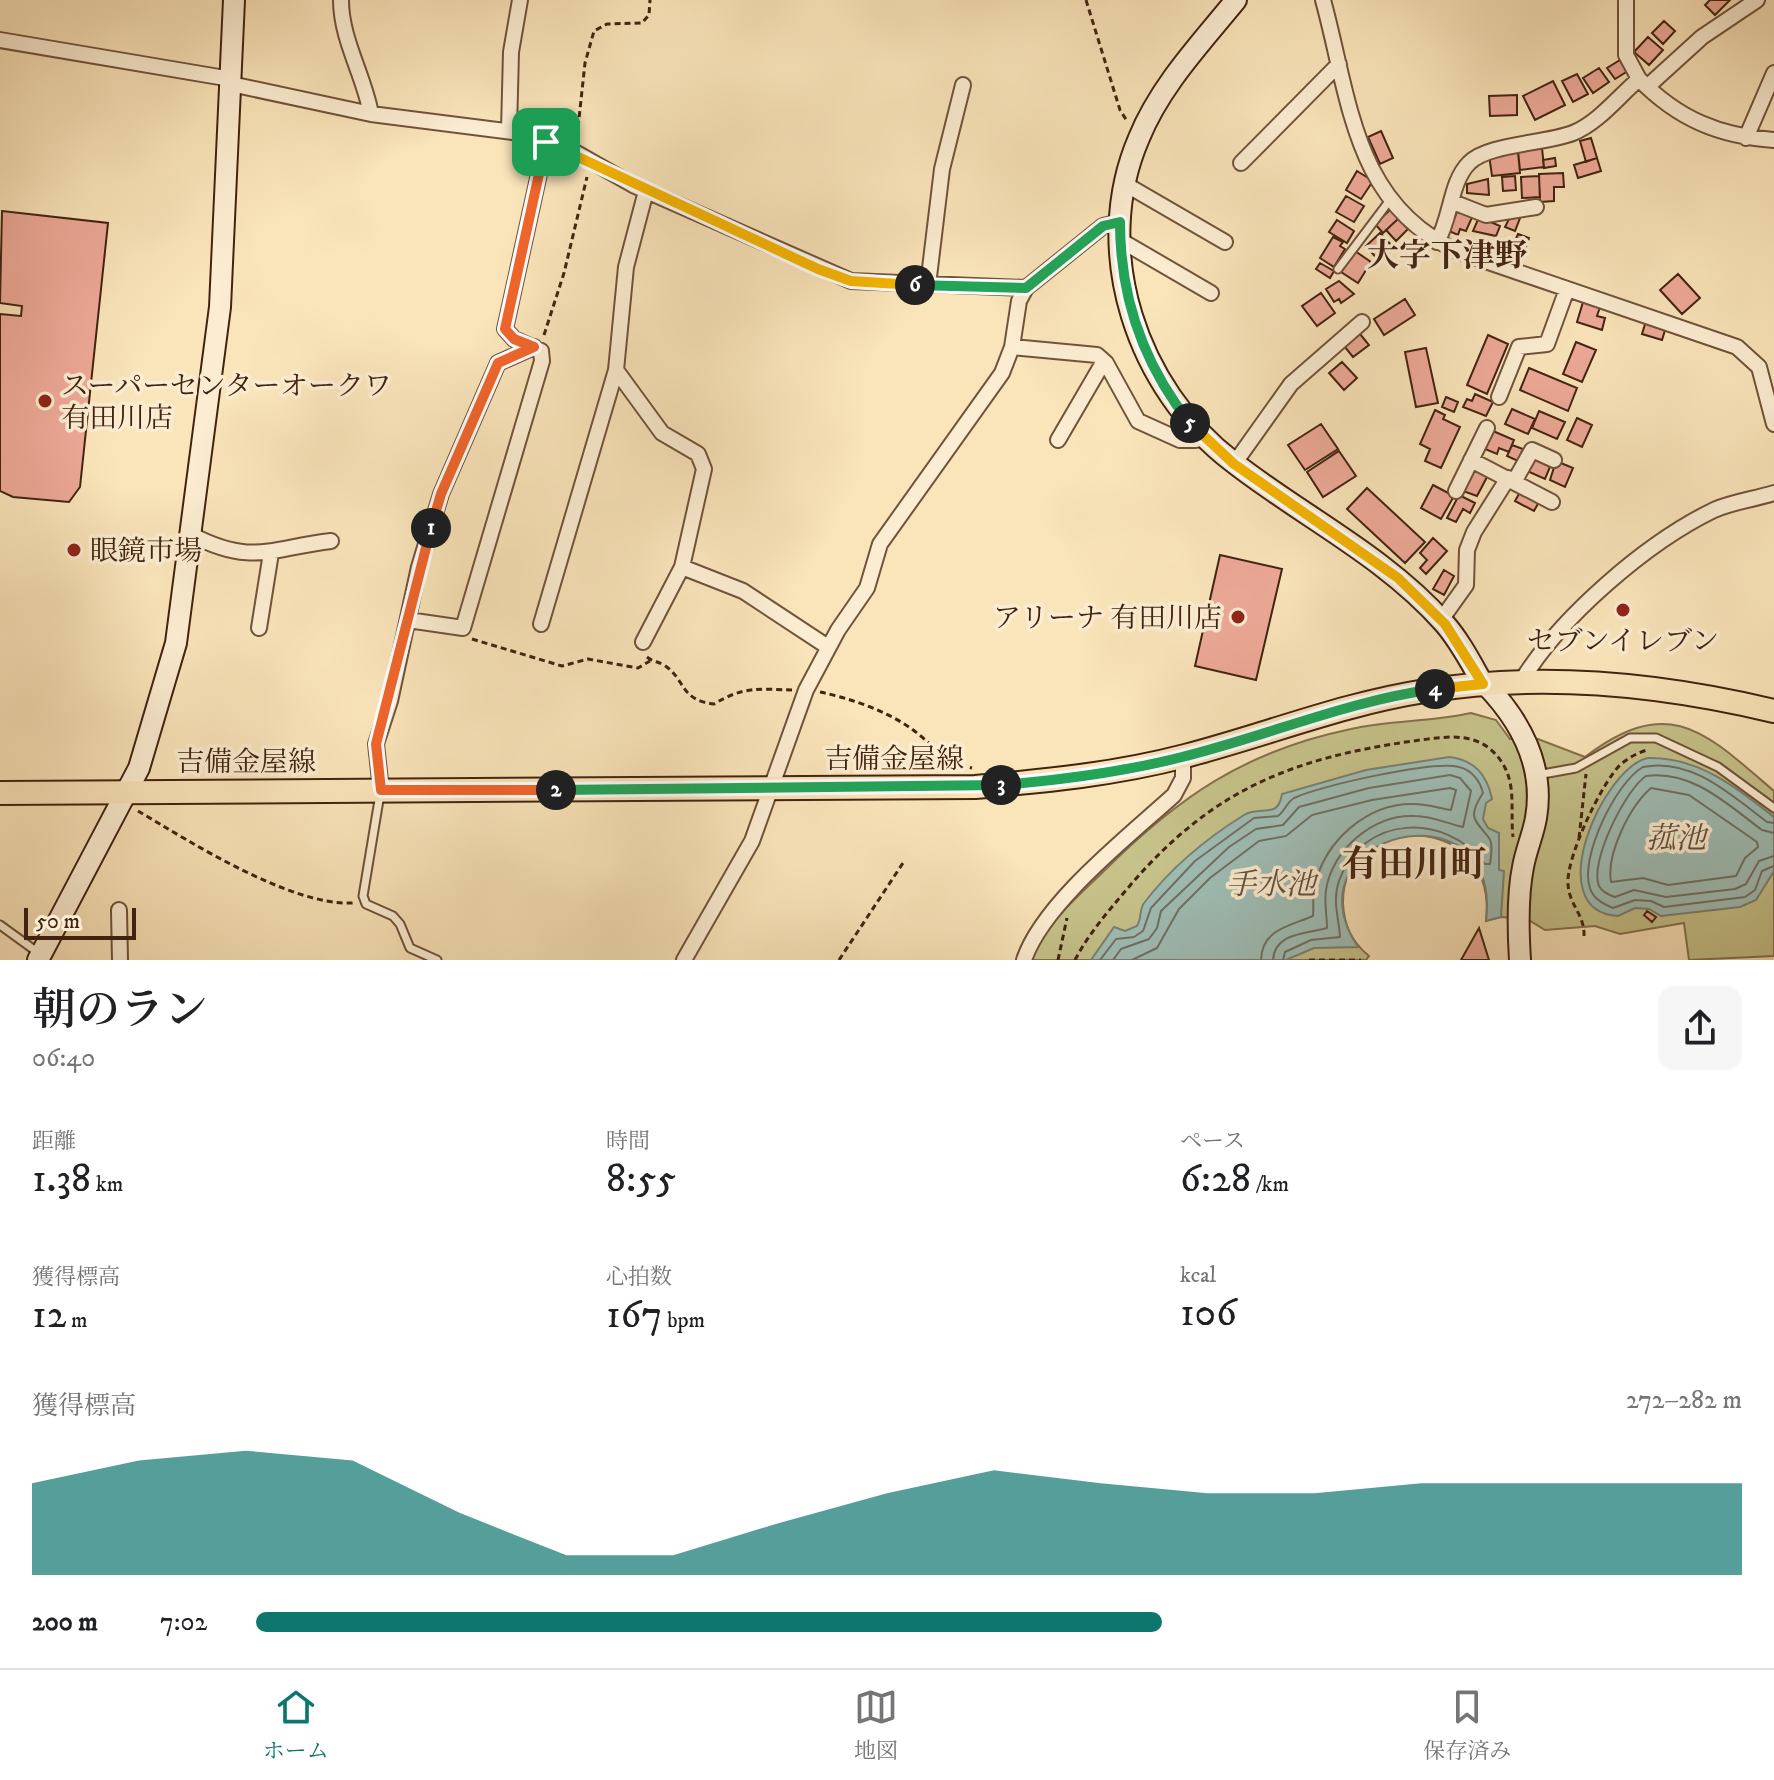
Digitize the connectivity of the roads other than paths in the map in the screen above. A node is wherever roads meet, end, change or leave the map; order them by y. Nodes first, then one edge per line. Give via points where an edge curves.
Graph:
1 (234, 0) edge
2 (341, 0) edge
3 (520, 0) edge
4 (1236, 0) edge
5 (1323, 0) edge
6 (1626, 0) edge
7 (1757, 0) edge
8 (0, 40) edge
9 (1339, 64) junction
10 (1774, 73) edge
11 (231, 81) junction
12 (1643, 83) junction
13 (963, 85) dead end
14 (371, 114) junction
15 (509, 131) junction
16 (1746, 138) junction
17 (1774, 140) edge
18 (546, 142) junction
19 (1241, 163) dead end
20 (1125, 184) junction
21 (646, 191) junction
22 (1390, 200) junction
23 (1453, 202) junction
24 (1536, 207) dead end
25 (1120, 231) junction
26 (1225, 242) dead end
27 (1437, 242) junction
28 (1338, 269) dead end
29 (928, 285) junction
30 (1026, 288) junction
31 (1567, 289) junction
32 (1211, 293) dead end
33 (1362, 322) dead end
34 (534, 347) junction
35 (1012, 347) junction
36 (1104, 361) junction
37 (616, 370) junction
38 (1499, 397) dead end
39 (1774, 424) edge
40 (1487, 428) dead end
41 (1202, 435) junction
42 (1058, 440) dead end
43 (1471, 460) junction
44 (1554, 460) dead end
45 (1234, 464) junction
46 (1511, 480) junction
47 (1456, 491) dead end
48 (1774, 493) edge
49 (1552, 502) dead end
50 (192, 535) junction
51 (331, 541) dead end
52 (271, 553) junction
53 (682, 567) junction
54 (408, 620) junction
55 (1441, 620) junction
56 (541, 624) dead end
57 (259, 628) dead end
58 (643, 642) dead end
59 (828, 647) junction
60 (1521, 682) junction
61 (1484, 684) junction
62 (1774, 711) edge
63 (1183, 757) junction
64 (1536, 775) junction
65 (770, 789) junction
66 (381, 790) junction
67 (0, 793) edge
68 (124, 796) junction
69 (1774, 808) edge
70 (119, 910) dead end
71 (0, 925) edge
72 (40, 957) edge
73 (120, 960) edge
74 (437, 960) edge
75 (684, 960) edge
76 (1024, 960) edge
77 (1520, 960) edge

1 - 11 street
2 - 14 street via 345,35 363,75
3 - 15 street via 511,52
4 - 20 street via 1167,86 1141,132
5 - 9 street
6 - 12 street via 1626,55
7 - 12 street
8 - 11 street
9 - 19 street
9 - 22 street via 1363,154
10 - 16 street
11 - 14 street
11 - 50 street via 220,307
12 - 16 street via 1694,120
12 - 23 street via 1588,126 1524,147 1478,154 1465,166
13 - 29 street via 942,169
14 - 15 street
15 - 18 street
16 - 17 street
18 - 21 street
18 - 34 street via 505,329
20 - 25 street
20 - 26 street
21 - 29 street via 851,281
21 - 37 street via 626,267
22 - 27 street
22 - 28 lane
23 - 24 street via 1486,215
23 - 27 street
25 - 30 street via 1103,226
25 - 32 street
25 - 41 street via 1128,301 1138,335 1160,380
27 - 31 street
29 - 30 street
30 - 35 street
31 - 38 street via 1547,344 1519,347
31 - 39 street via 1737,347 1763,376
33 - 45 street via 1291,384
34 - 54 street via 498,363 441,494
34 - 54 street via 541,351 542,361 463,628
35 - 36 street via 1086,352
35 - 59 street via 1002,373 880,544 867,588
36 - 41 street via 1138,421 1180,440
36 - 42 street
37 - 53 street via 662,433 703,460
37 - 56 street
40 - 43 street
41 - 45 street
43 - 46 street
43 - 47 street
44 - 46 street via 1532,450
45 - 55 street via 1382,566
46 - 49 street
46 - 55 street via 1474,532 1467,550 1466,585
48 - 60 street via 1717,509 1686,526 1597,591 1541,649
50 - 52 street via 236,553
50 - 68 street via 169,673 139,768
51 - 52 street
52 - 57 street
53 - 58 street
53 - 59 street via 754,597
54 - 66 street via 376,744
55 - 61 street
59 - 65 street via 806,690
60 - 61 main road, 吉備金屋線
60 - 62 main road, 吉備金屋線 via 1674,691
61 - 63 main road, 吉備金屋線 via 1376,700
61 - 64 street via 1523,736
63 - 65 main road, 吉備金屋線 via 1072,778 975,787
63 - 76 street via 1183,778 1174,795 1059,903
64 - 69 lane via 1576,768 1630,738 1656,738 1718,767
64 - 77 street via 1536,819 1520,886
65 - 66 main road, 吉備金屋線
65 - 75 street via 752,841
66 - 68 main road, 吉備金屋線
66 - 74 lane via 364,900 400,924 410,948
67 - 68 main road, 吉備金屋線
68 - 72 street
70 - 73 street
71 - 72 lane

